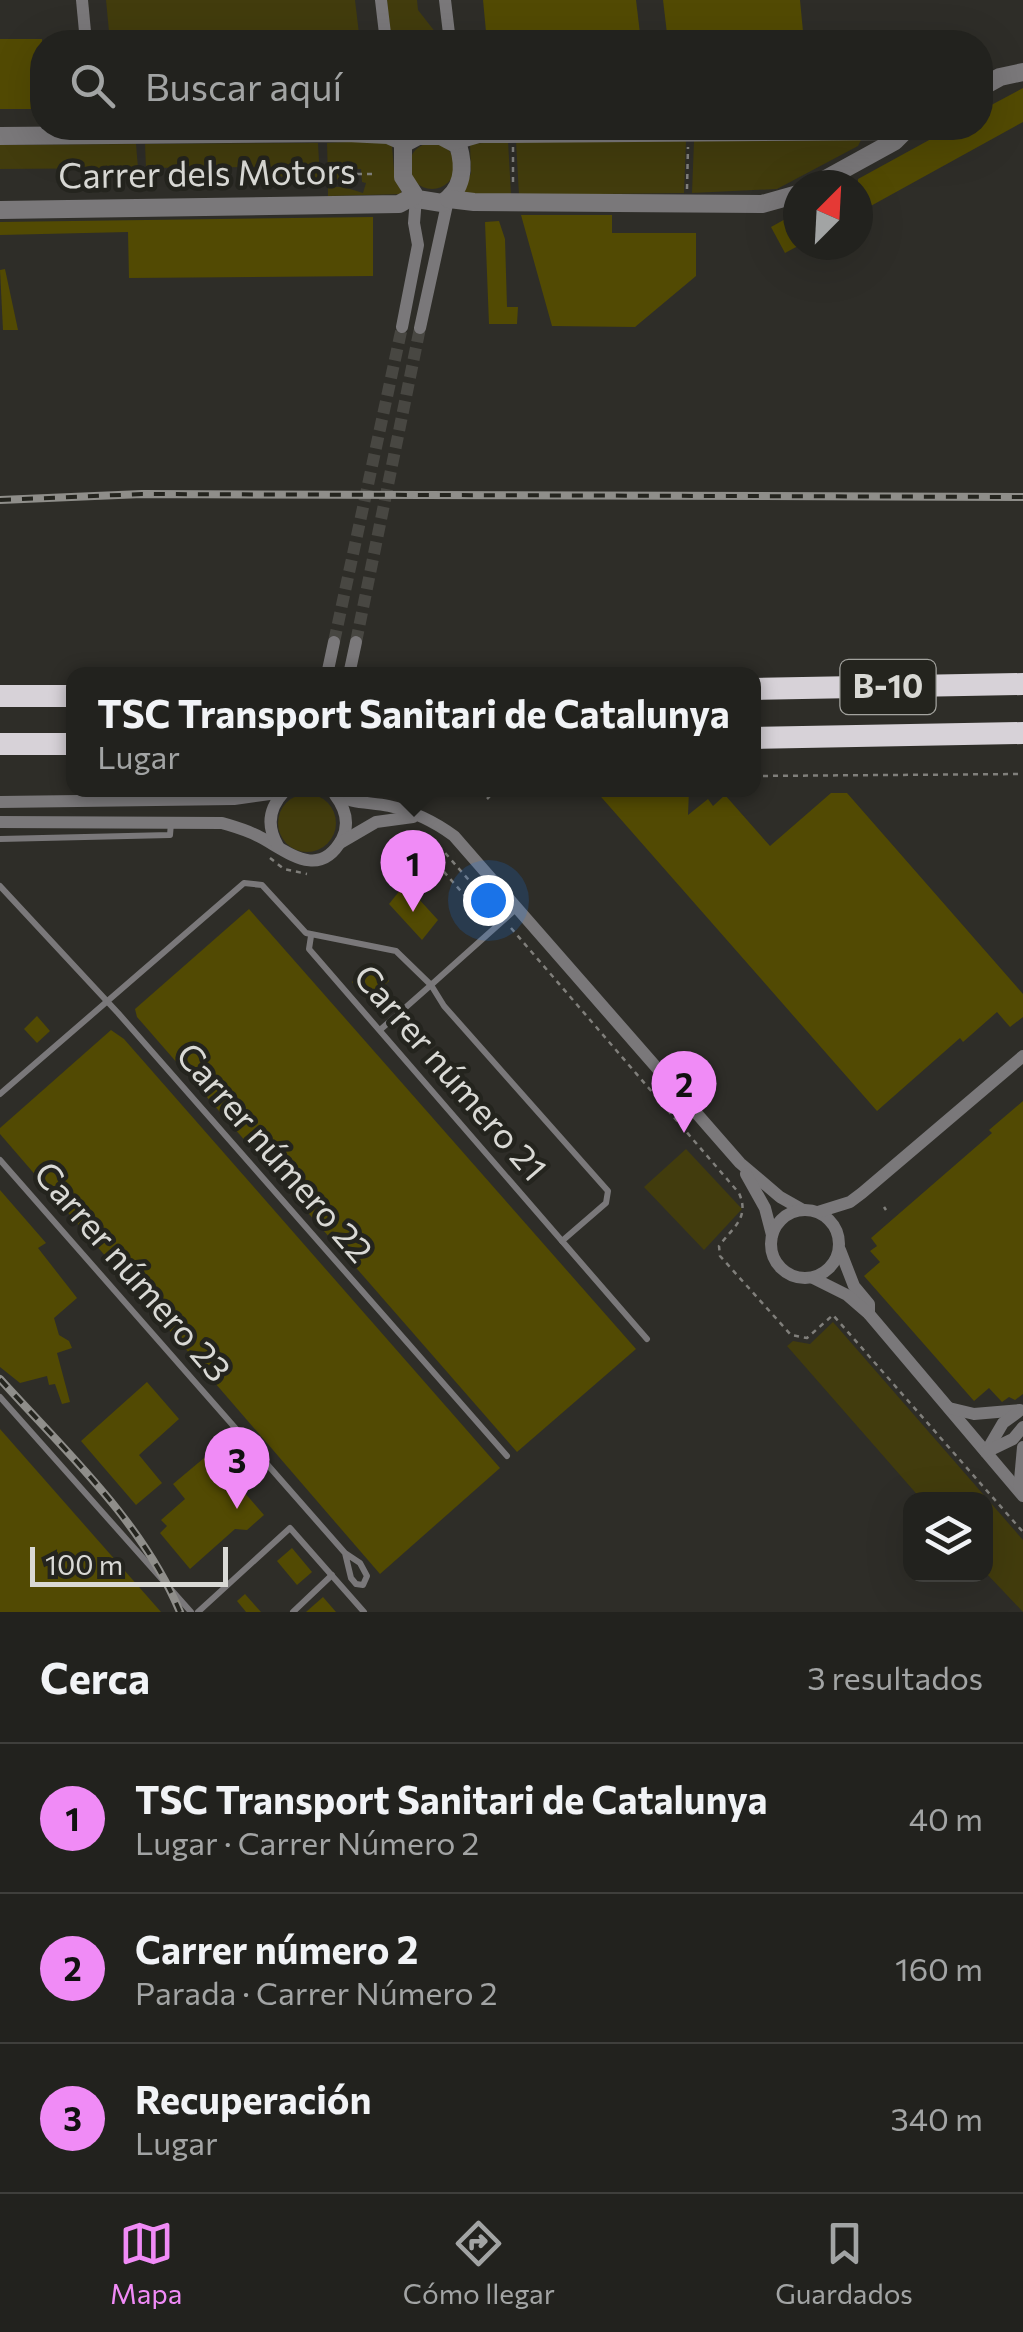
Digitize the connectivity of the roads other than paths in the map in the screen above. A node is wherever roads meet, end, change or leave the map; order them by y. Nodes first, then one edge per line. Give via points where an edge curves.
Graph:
1 (82, 0) edge
2 (381, 0) edge
3 (445, 0) edge
4 (85, 30) edge
5 (385, 30) edge
6 (449, 30) edge
7 (1023, 72) edge
8 (993, 81) edge
9 (30, 134) edge
10 (0, 136) edge
11 (402, 140) edge
12 (456, 140) edge
13 (897, 140) edge
14 (843, 170) edge
15 (415, 197) junction
16 (783, 198) edge
17 (449, 199) junction
18 (0, 210) edge
19 (402, 327) tunnel mouth
20 (420, 328) tunnel mouth
21 (334, 642) tunnel mouth
22 (356, 642) tunnel mouth
23 (329, 667) edge
24 (351, 667) edge
25 (1023, 684) edge
26 (761, 690) edge
27 (0, 696) edge
28 (66, 696) edge
29 (1023, 734) edge
30 (761, 738) edge
31 (0, 744) edge
32 (66, 744) edge
33 (247, 797) edge
34 (280, 797) edge
35 (336, 797) edge
36 (342, 797) edge
37 (0, 802) edge
38 (421, 817) junction
39 (0, 822) edge
40 (170, 822) junction
41 (0, 839) edge
42 (340, 843) junction
43 (279, 848) junction
44 (0, 886) edge
45 (517, 908) junction
46 (311, 936) junction
47 (431, 985) junction
48 (107, 1001) junction
49 (380, 1030) junction
50 (1023, 1056) edge
51 (0, 1094) edge
52 (0, 1160) edge
53 (740, 1163) junction
54 (803, 1210) junction
55 (818, 1212) junction
56 (772, 1234) junction
57 (562, 1241) junction
58 (840, 1248) junction
59 (812, 1278) junction
60 (870, 1314) junction
61 (647, 1339) dead end
62 (0, 1397) edge
63 (949, 1408) junction
64 (1021, 1410) edge
65 (1023, 1427) edge
66 (1023, 1447) edge
67 (986, 1452) junction
68 (507, 1456) dead end
69 (1021, 1494) edge
70 (345, 1553) junction
71 (332, 1575) junction
72 (194, 1612) edge
73 (292, 1612) edge
74 (364, 1612) edge

1 - 4 street
2 - 5 street
3 - 6 street
7 - 8 street
9 - 10 street, Carrer dels Motors
11 - 15 street via 401,168
12 - 17 street via 463,169
13 - 14 street
15 - 17 street
15 - 18 street, Carrer dels Motors via 399,204
15 - 19 street via 418,246
16 - 17 street via 762,204
17 - 20 street
21 - 23 street
22 - 24 street
25 - 26 highway, B-10
27 - 28 highway
29 - 30 highway, B-10
31 - 32 highway
33 - 37 street
34 - 43 street via 270,818
35 - 42 street via 346,820
36 - 38 street
38 - 42 street via 376,822
38 - 45 street via 454,836
39 - 40 street
40 - 41 lane via 170,835
40 - 43 street via 222,823
42 - 43 street via 310,860
44 - 48 lane, Carrer número 22
45 - 47 lane
45 - 53 street
46 - 47 lane, Carrer número 21 via 402,954
46 - 48 lane, Carrer número 21 via 262,885 249,882
46 - 49 lane, Carrer número 21 via 310,949
47 - 49 lane
47 - 57 lane, Carrer número 21 via 608,1191 606,1203
48 - 51 lane
48 - 68 lane, Carrer número 22
49 - 57 lane, Carrer número 21
50 - 55 street via 862,1193
52 - 70 lane, Carrer número 23
53 - 54 street
53 - 56 street
54 - 55 street
54 - 56 street via 784,1217
55 - 58 street via 836,1227
56 - 59 street via 780,1268
57 - 61 lane, Carrer número 21
58 - 59 street via 831,1267
58 - 60 street
59 - 60 street
60 - 63 street
62 - 72 lane
63 - 64 street via 974,1414
63 - 67 street
64 - 67 street via 1003,1423
65 - 67 street
66 - 69 street
67 - 69 street
70 - 70 lane, Carrer número 23 via 351,1578 363,1584 366,1571
71 - 72 lane via 290,1528
71 - 73 lane
71 - 74 lane

